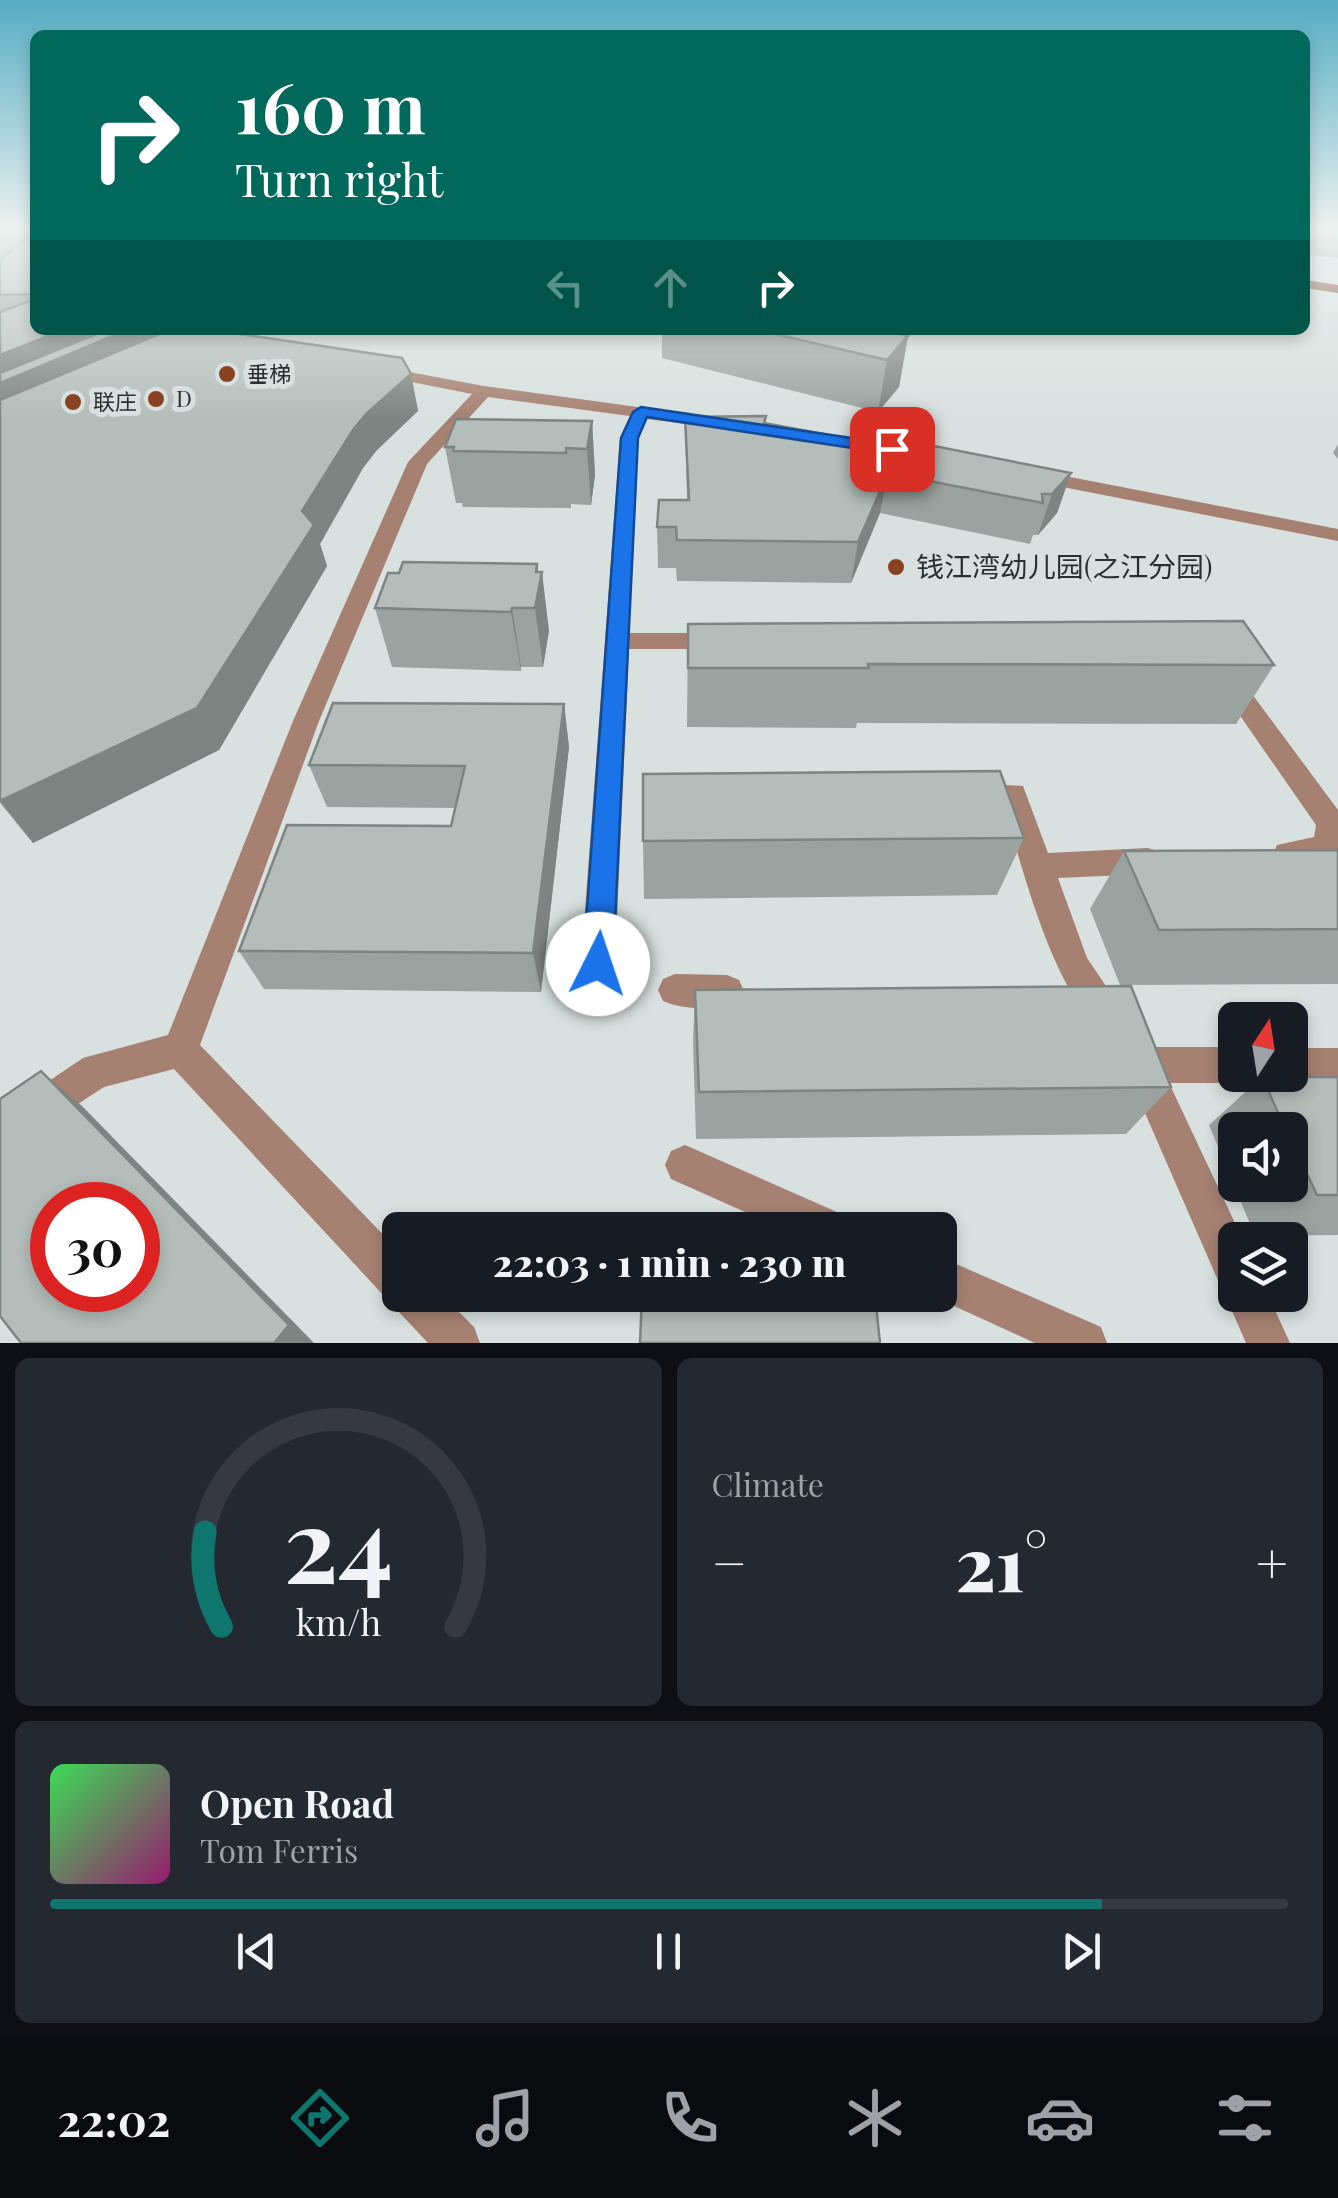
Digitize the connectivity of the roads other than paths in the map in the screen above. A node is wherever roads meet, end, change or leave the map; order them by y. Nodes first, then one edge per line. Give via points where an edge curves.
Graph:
1 (247, 339) edge
2 (216, 342) joint
3 (180, 359) edge
4 (362, 368) edge
5 (484, 391) junction
6 (641, 412) junction
7 (746, 427) edge
8 (1023, 474) edge
9 (1338, 536) edge
10 (618, 641) junction
11 (734, 641) edge
12 (1210, 656) edge
13 (954, 794) edge
14 (1253, 856) edge
15 (1174, 860) edge
16 (1038, 866) junction
17 (598, 964) dead end
18 (675, 990) dead end
19 (754, 991) edge
20 (1052, 993) edge
21 (1092, 994) junction
22 (180, 1050) junction
23 (1142, 1065) junction
24 (1218, 1066) edge
25 (1308, 1066) edge
26 (1338, 1066) edge
27 (0, 1136) edge
28 (685, 1164) dead end
29 (792, 1212) edge
30 (1218, 1233) edge
31 (382, 1263) edge
32 (957, 1286) edge
33 (428, 1312) edge
34 (1254, 1312) edge
35 (458, 1343) edge
36 (1085, 1343) edge
37 (1268, 1343) edge

1 - 2 street
2 - 3 main road
4 - 5 street
5 - 6 street
5 - 22 street via 418,462 306,721
6 - 7 street
6 - 10 street via 629,438
8 - 9 street
10 - 11 street
10 - 17 street
12 - 14 street via 1331,824 1327,848
13 - 16 street via 1013,794
15 - 16 street
16 - 21 street via 1073,968
18 - 19 street
20 - 21 street
21 - 23 street
22 - 27 street via 96,1071
22 - 31 street
23 - 24 street
23 - 30 street
25 - 26 street
28 - 29 street
32 - 36 street
33 - 35 street
34 - 37 street

